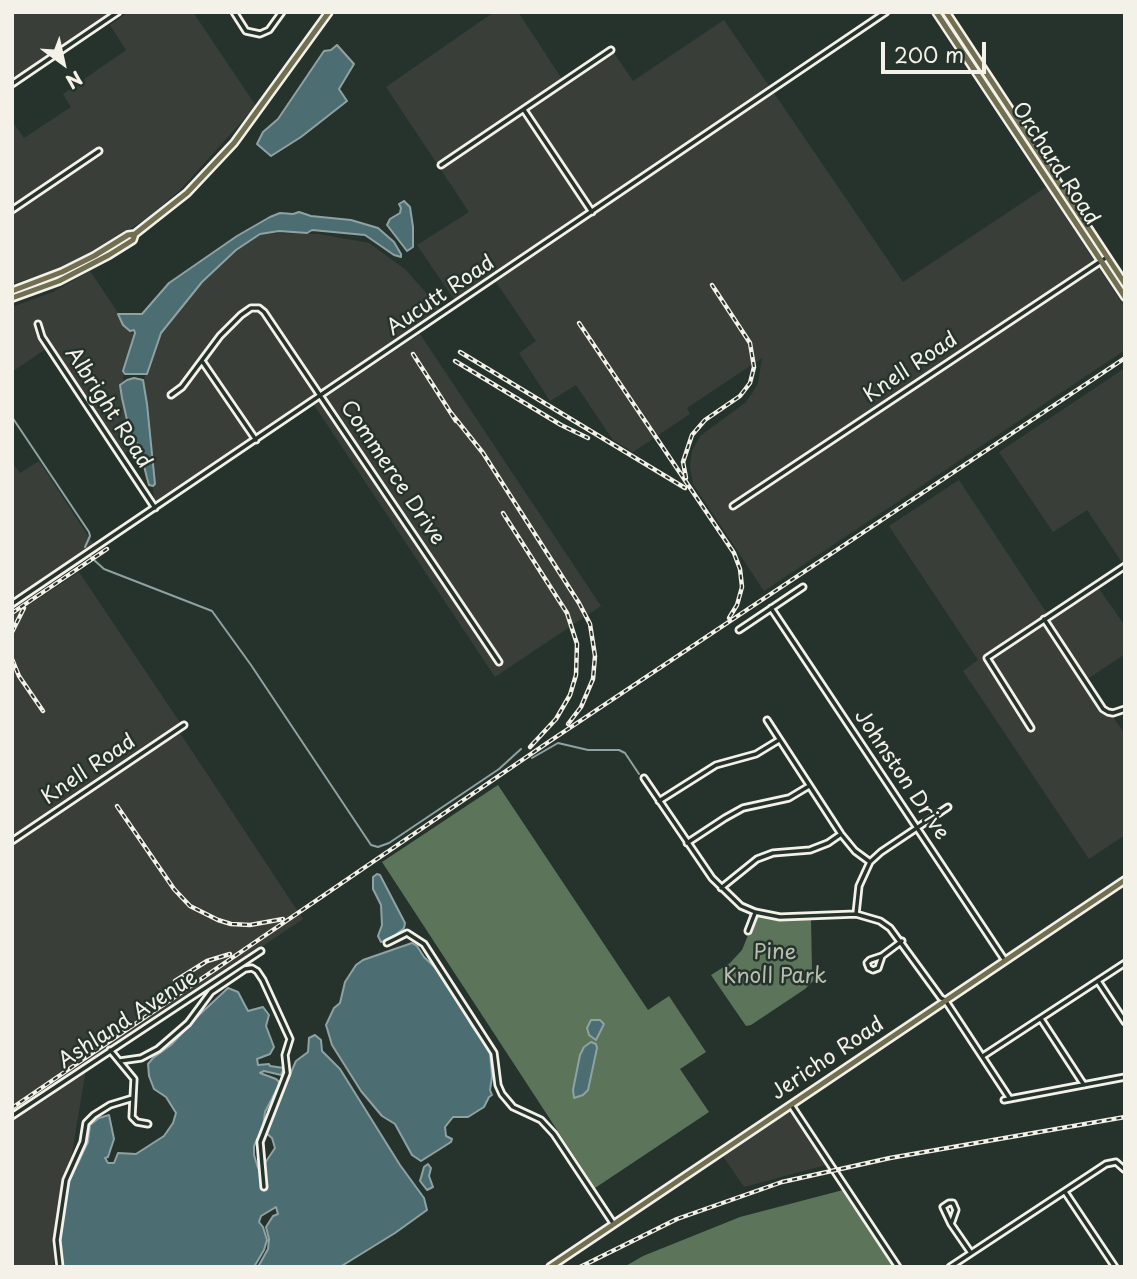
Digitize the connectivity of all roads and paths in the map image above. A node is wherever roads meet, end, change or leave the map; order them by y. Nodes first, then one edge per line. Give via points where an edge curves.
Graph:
1 (118, 12) edge
2 (234, 12) edge
3 (282, 12) edge
4 (329, 12) edge
5 (886, 12) edge
6 (936, 12) edge
7 (946, 12) edge
8 (611, 50) dead end
9 (12, 84) edge
10 (524, 110) junction
11 (99, 151) dead end
12 (441, 165) dead end
13 (12, 210) edge
14 (592, 212) junction
15 (135, 234) junction
16 (1107, 257) junction
17 (1100, 261) junction
18 (1125, 284) edge
19 (12, 291) edge
20 (1125, 297) edge
21 (12, 298) edge
22 (38, 324) dead end
23 (202, 360) junction
24 (171, 395) dead end
25 (321, 396) junction
26 (256, 440) junction
27 (733, 506) dead end
28 (155, 508) junction
29 (1125, 566) edge
30 (803, 587) dead end
31 (12, 604) edge
32 (771, 608) junction
33 (1044, 620) junction
34 (739, 630) dead end
35 (499, 662) dead end
36 (1125, 709) edge
37 (767, 720) dead end
38 (184, 725) dead end
39 (1031, 728) dead end
40 (779, 740) junction
41 (644, 778) dead end
42 (809, 786) junction
43 (659, 801) junction
44 (948, 807) dead end
45 (917, 828) junction
46 (841, 834) junction
47 (12, 841) edge
48 (687, 843) junction
49 (870, 862) junction
50 (1125, 880) edge
51 (721, 888) junction
52 (755, 912) junction
53 (856, 914) junction
54 (748, 930) dead end
55 (902, 941) junction
56 (387, 943) dead end
57 (261, 951) dead end
58 (883, 957) junction
59 (1004, 959) junction
60 (1125, 963) edge
61 (1098, 981) junction
62 (945, 1000) junction
63 (1041, 1019) junction
64 (1125, 1022) edge
65 (110, 1050) junction
66 (983, 1056) junction
67 (120, 1061) junction
68 (1125, 1077) edge
69 (1084, 1085) junction
70 (133, 1098) junction
71 (1010, 1099) junction
72 (1004, 1100) dead end
73 (790, 1104) junction
74 (12, 1116) edge
75 (148, 1124) dead end
76 (1125, 1170) edge
77 (264, 1187) dead end
78 (1065, 1192) junction
79 (613, 1223) junction
80 (951, 1224) junction
81 (971, 1253) junction
82 (60, 1267) edge
83 (550, 1267) edge
84 (898, 1267) edge
85 (950, 1267) edge
86 (1115, 1267) edge

1 - 9 street
2 - 3 street via 245,30 260,34 269,30
4 - 15 main road via 222,158
5 - 14 street, Aucutt Road
6 - 17 main road, Orchard Road
7 - 16 main road, Orchard Road
8 - 10 street
10 - 12 street
10 - 14 street
11 - 13 street
14 - 25 street, Aucutt Road
15 - 19 main road via 62,272
15 - 21 main road via 120,249 80,270
16 - 17 street, Knell Road
16 - 18 main road, Orchard Road
17 - 20 main road, Orchard Road
17 - 27 street, Knell Road
22 - 28 street, Albright Road via 42,337
23 - 24 street
23 - 25 street, Commerce Drive via 241,314 254,308 264,312
23 - 26 street
25 - 26 street, Aucutt Road
25 - 35 street, Commerce Drive
26 - 28 street, Aucutt Road
28 - 31 street, Aucutt Road
29 - 33 street
30 - 32 street
32 - 34 street
32 - 45 street, Johnston Drive
33 - 36 street via 1104,709 1113,713
33 - 39 street via 987,658
37 - 40 street
38 - 47 street, Knell Road
40 - 42 street
40 - 43 street via 756,754 716,765
41 - 43 street
42 - 46 street
42 - 48 street via 789,798 743,808
43 - 48 street
44 - 45 street
45 - 49 street
45 - 59 street, Johnston Drive
46 - 49 street
46 - 51 street via 810,850 757,859
48 - 51 street
49 - 53 street via 859,886
50 - 59 main road, Jericho Road
51 - 52 street
52 - 53 street via 780,917
52 - 54 street
53 - 55 street via 885,924
55 - 58 street
55 - 62 street
56 - 79 street via 407,933 424,944 494,1053 502,1094 513,1107 541,1120 554,1134
57 - 65 street, Ashland Avenue
58 - 58 street via 870,960 869,968 878,968
59 - 62 main road, Jericho Road
60 - 61 street
61 - 63 street
61 - 64 street
62 - 66 street
62 - 73 main road, Jericho Road
63 - 66 street
63 - 69 street
65 - 67 street
65 - 74 street, Ashland Avenue
66 - 71 street
67 - 70 street via 134,1079
67 - 77 street via 158,1049 188,1023 211,992 245,969 257,971 290,1039 286,1073 260,1142
68 - 69 street
69 - 71 street
70 - 75 street via 131,1115
70 - 82 street via 110,1105 86,1123 66,1180 57,1240
71 - 72 street
73 - 79 main road, Jericho Road
73 - 84 street
76 - 78 street via 1116,1162 1105,1164
78 - 81 street
78 - 86 street
79 - 83 main road, Jericho Road
80 - 80 street via 956,1210 951,1203 943,1207
80 - 81 street
81 - 85 street

